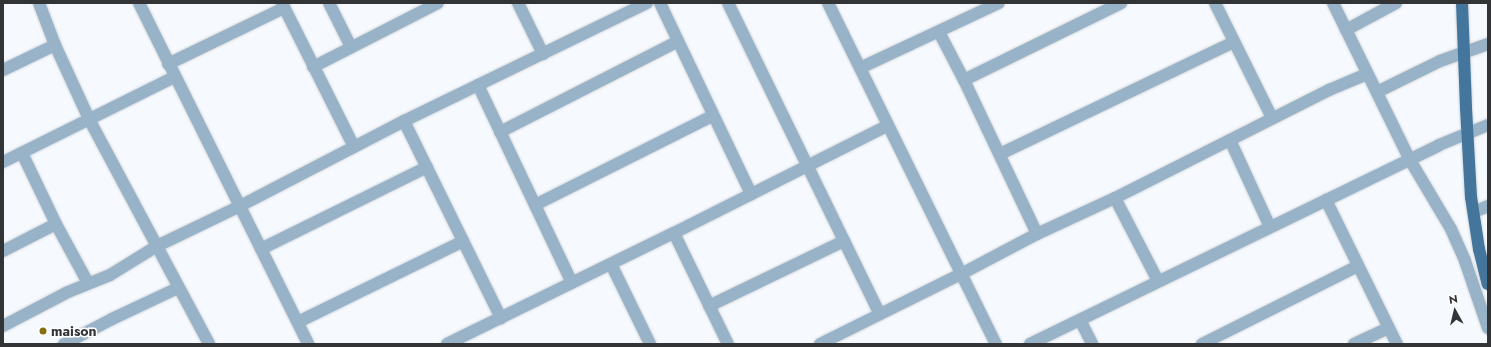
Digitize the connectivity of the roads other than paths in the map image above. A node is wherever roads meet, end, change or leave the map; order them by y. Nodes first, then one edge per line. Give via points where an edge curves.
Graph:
1 (39, 3) edge
2 (139, 3) edge
3 (329, 3) edge
4 (438, 3) edge
5 (518, 3) edge
6 (647, 3) edge
7 (660, 3) edge
8 (728, 3) edge
9 (828, 3) edge
10 (998, 3) edge
11 (1121, 3) edge
12 (1215, 3) edge
13 (1333, 3) edge
14 (1396, 3) edge
15 (1462, 3) edge
16 (283, 5) edge
17 (424, 6) edge
18 (1346, 30) junction
19 (939, 32) junction
20 (678, 42) junction
21 (1234, 42) junction
22 (1488, 44) edge
23 (55, 45) junction
24 (351, 47) junction
25 (543, 54) junction
26 (1464, 54) junction
27 (168, 64) junction
28 (313, 67) junction
29 (860, 68) junction
30 (3, 70) edge
31 (1368, 74) junction
32 (174, 77) junction
33 (964, 80) junction
34 (478, 85) junction
35 (1377, 92) junction
36 (712, 116) junction
37 (1272, 118) junction
38 (89, 119) junction
39 (404, 121) junction
40 (1488, 125) edge
41 (887, 126) junction
42 (500, 132) junction
43 (1467, 134) junction
44 (1230, 140) junction
45 (354, 147) junction
46 (22, 153) junction
47 (1000, 154) junction
48 (1410, 160) junction
49 (3, 162) edge
50 (808, 166) junction
51 (427, 167) junction
52 (751, 194) junction
53 (1115, 198) junction
54 (1326, 200) junction
55 (535, 205) junction
56 (240, 206) junction
57 (1488, 206) edge
58 (1474, 212) junction
59 (56, 224) junction
60 (1270, 227) junction
61 (674, 233) junction
62 (1037, 234) junction
63 (463, 241) junction
64 (844, 241) junction
65 (157, 246) junction
66 (261, 249) junction
67 (3, 251) edge
68 (611, 264) junction
69 (1358, 266) junction
70 (961, 274) junction
71 (1158, 281) junction
72 (88, 283) junction
73 (572, 283) junction
74 (1488, 284) edge
75 (178, 288) junction
76 (709, 306) junction
77 (880, 314) junction
78 (501, 318) junction
79 (1080, 320) junction
80 (298, 322) junction
81 (3, 326) edge
82 (1389, 328) junction
83 (1488, 328) edge
84 (64, 344) edge
85 (209, 344) edge
86 (308, 344) edge
87 (447, 344) edge
88 (650, 344) edge
89 (728, 344) edge
90 (820, 344) edge
91 (996, 344) edge
92 (1030, 344) edge
93 (1092, 344) edge
94 (1202, 344) edge
95 (1354, 344) edge
96 (1397, 344) edge

1 - 23 street
2 - 27 street
3 - 24 street
4 - 17 street
5 - 25 street
6 - 25 street
7 - 20 street
8 - 50 street
9 - 29 street
10 - 19 street
11 - 33 street
12 - 21 street
13 - 18 street
14 - 18 street
15 - 26 main road
16 - 27 street
16 - 28 street
17 - 24 street
18 - 31 street
19 - 29 street
19 - 33 street
20 - 36 street
20 - 42 street
21 - 37 street
21 - 47 street
22 - 26 street
23 - 30 street
23 - 38 street
24 - 28 street
25 - 34 street
26 - 35 street via 1440,61
26 - 43 main road
27 - 32 street
28 - 45 street
29 - 41 street
31 - 35 street
31 - 37 street
32 - 38 street
32 - 56 street
33 - 47 street
34 - 39 street
34 - 42 street
35 - 48 street
36 - 52 street
36 - 55 street
37 - 44 street
38 - 46 street
38 - 65 street
39 - 45 street
39 - 51 street
40 - 43 street
41 - 50 street
41 - 70 street
42 - 55 street
43 - 48 street
43 - 58 main road
44 - 53 street
44 - 60 street
45 - 56 street
46 - 49 street
46 - 59 street
47 - 62 street
48 - 54 street
48 - 83 street via 1451,229
50 - 52 street
50 - 64 street
51 - 63 street
51 - 66 street
52 - 61 street
53 - 62 street
53 - 71 street
54 - 60 street
54 - 69 street
55 - 73 street
56 - 65 street
56 - 66 street
57 - 58 street
58 - 74 main road via 1479,249
59 - 67 street
59 - 72 street
60 - 71 street
61 - 68 street
61 - 76 street
62 - 70 street
63 - 78 street
63 - 80 street
64 - 76 street
64 - 77 street
65 - 72 street via 110,275
65 - 75 street
66 - 80 street
68 - 73 street
68 - 88 street
69 - 82 street
69 - 94 street
70 - 77 street
70 - 91 street
71 - 79 street
72 - 81 street
73 - 78 street
75 - 84 street
75 - 85 street
76 - 89 street
77 - 90 street
78 - 87 street
79 - 92 street
79 - 93 street
80 - 86 street
82 - 95 street
82 - 96 street

